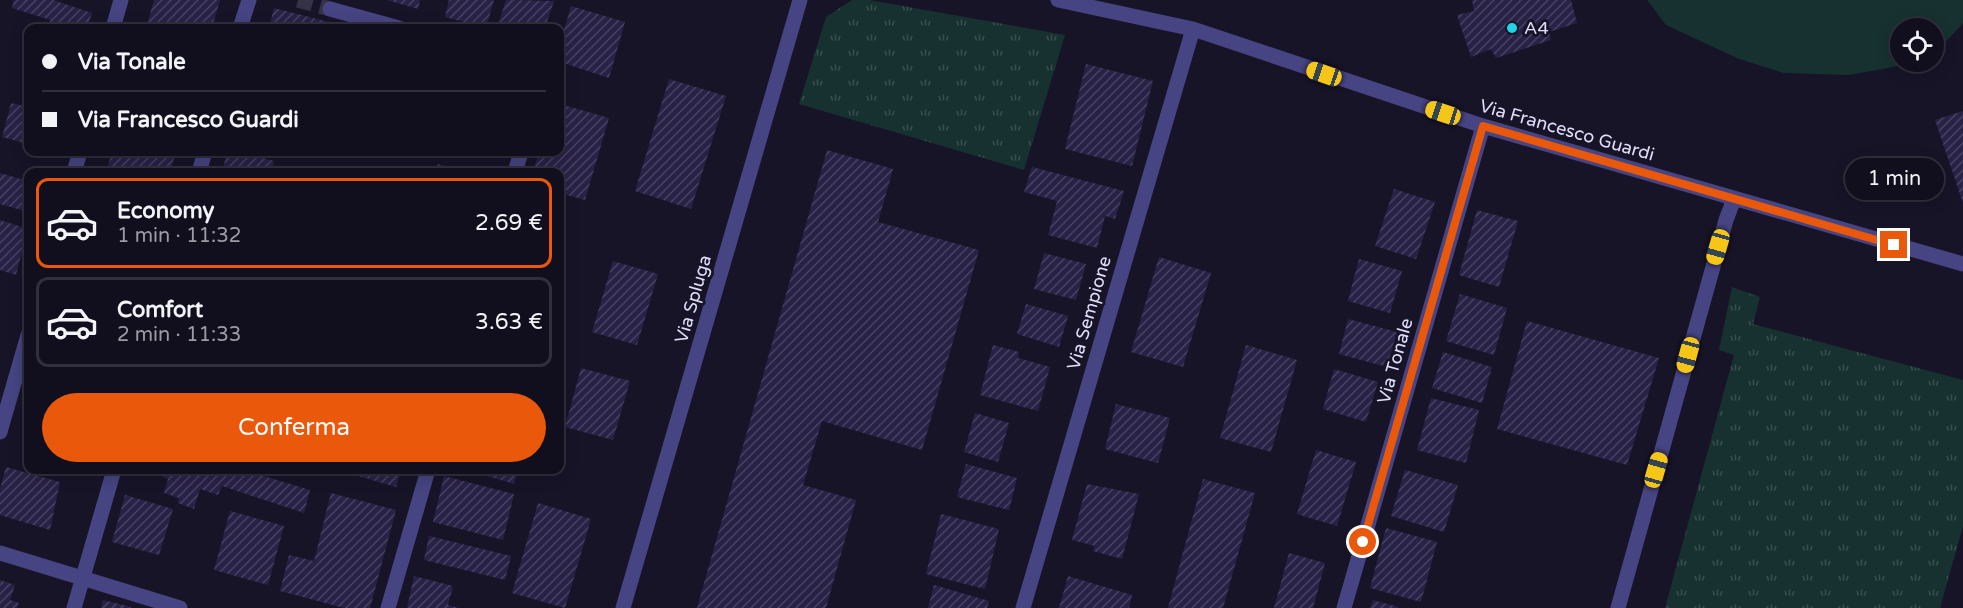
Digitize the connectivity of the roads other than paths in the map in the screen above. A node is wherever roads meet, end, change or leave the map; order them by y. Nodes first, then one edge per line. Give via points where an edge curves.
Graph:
1 (121, 0) edge
2 (249, 0) edge
3 (800, 0) edge
4 (1058, 0) edge
5 (330, 9) tunnel mouth
6 (114, 24) edge
7 (241, 24) edge
8 (384, 24) edge
9 (1192, 29) junction
10 (1483, 126) junction
11 (1734, 199) junction
12 (1963, 264) edge
13 (24, 349) edge
14 (0, 432) edge
15 (113, 474) edge
16 (427, 474) edge
17 (0, 553) edge
18 (82, 578) junction
19 (74, 608) edge
20 (180, 608) edge
21 (388, 608) edge
22 (623, 608) edge
23 (1023, 608) edge
24 (1344, 608) edge
25 (1618, 608) edge

1 - 6 street
2 - 7 street
3 - 22 street, Via Spluga
4 - 9 street, Via Francesco Guardi
5 - 8 street
9 - 10 street, Via Francesco Guardi
9 - 23 street, Via Sempione
10 - 11 street, Via Francesco Guardi
10 - 24 street, Via Tonale
11 - 12 street, Via Francesco Guardi
11 - 25 street
13 - 14 street
15 - 18 street
16 - 21 street
17 - 18 street
18 - 19 street
18 - 20 street

